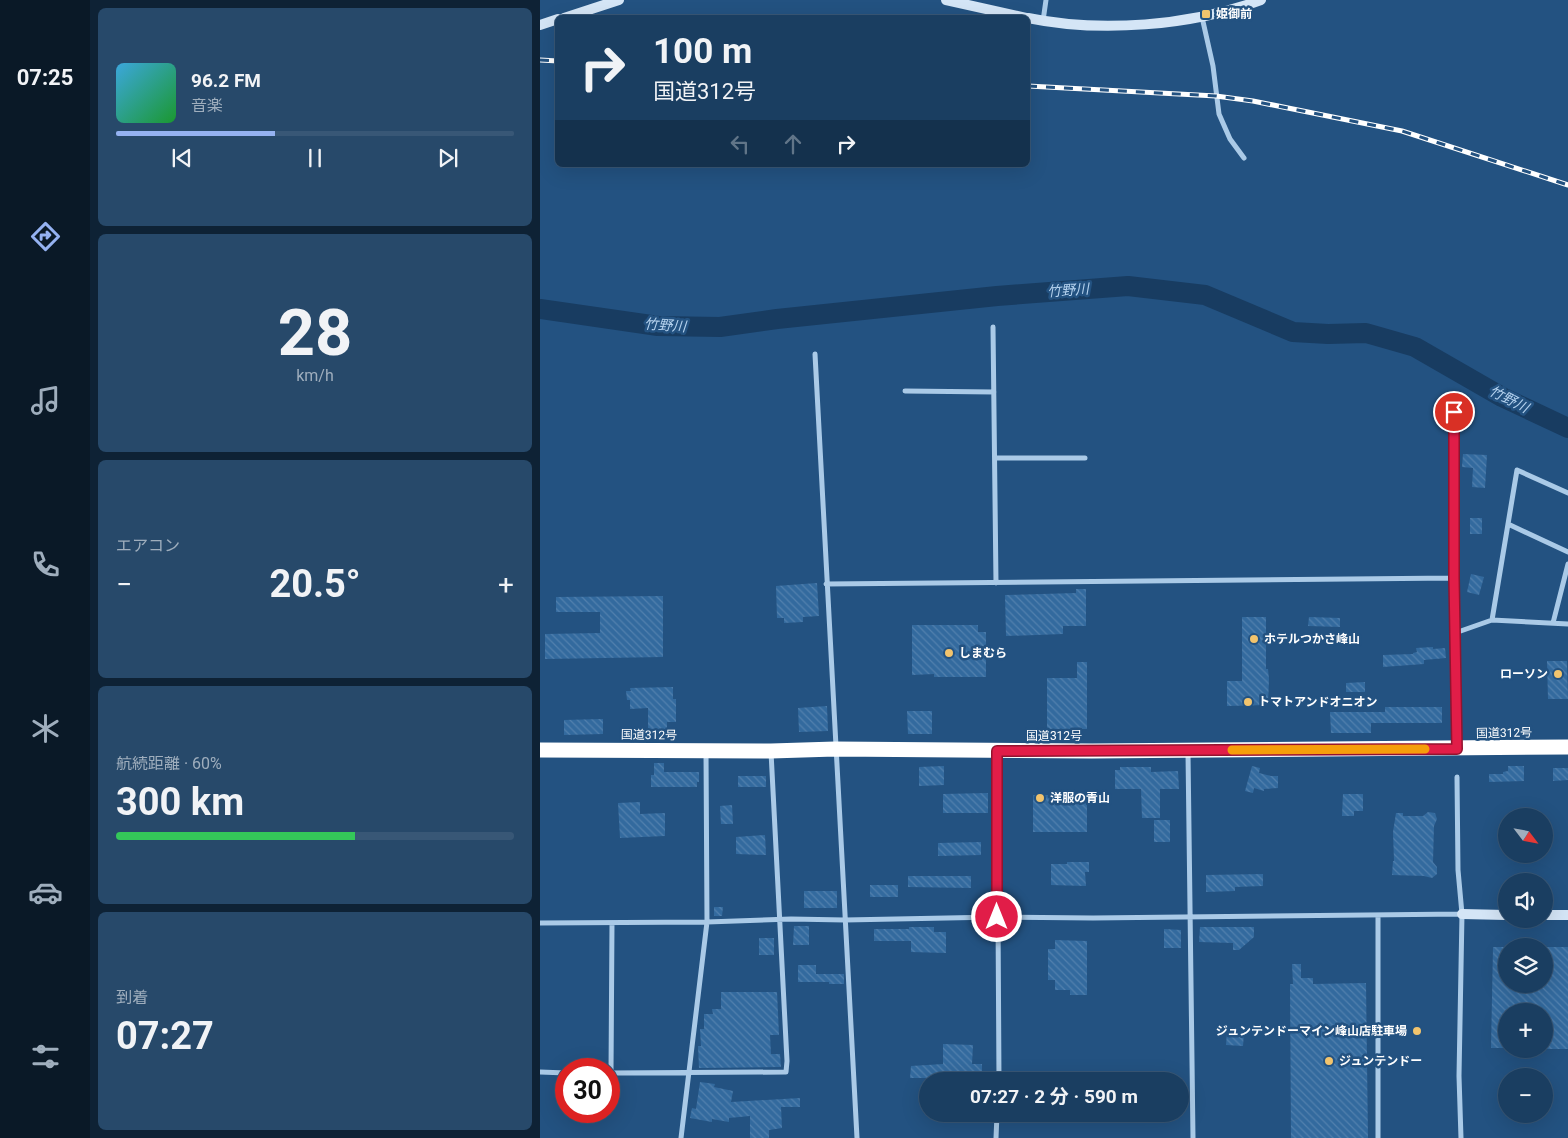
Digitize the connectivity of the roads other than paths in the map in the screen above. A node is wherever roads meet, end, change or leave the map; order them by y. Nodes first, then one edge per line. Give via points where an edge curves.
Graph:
1 (619, 0) edge
2 (946, 0) edge
3 (1046, 0) edge
4 (1261, 0) edge
5 (573, 15) edge
6 (1014, 15) edge
7 (1202, 17) junction
8 (1030, 19) edge
9 (555, 20) edge
10 (1043, 21) junction
11 (540, 25) edge
12 (1244, 158) dead end
13 (993, 327) dead end
14 (815, 354) dead end
15 (905, 391) dead end
16 (994, 392) junction
17 (1454, 412) dead end
18 (995, 458) junction
19 (1085, 458) dead end
20 (1568, 493) edge
21 (1508, 524) junction
22 (1568, 552) edge
23 (1568, 564) edge
24 (1454, 578) junction
25 (996, 583) junction
26 (826, 584) junction
27 (1492, 620) junction
28 (1553, 623) junction
29 (1568, 624) edge
30 (1455, 633) junction
31 (1568, 747) edge
32 (835, 749) junction
33 (1457, 749) junction
34 (540, 750) edge
35 (1188, 750) junction
36 (706, 751) junction
37 (771, 751) junction
38 (997, 751) junction
39 (1457, 777) dead end
40 (1462, 914) junction
41 (1378, 915) junction
42 (1498, 915) edge
43 (1553, 915) edge
44 (1189, 916) junction
45 (1568, 916) edge
46 (997, 917) junction
47 (781, 920) junction
48 (845, 920) junction
49 (706, 922) junction
50 (540, 923) edge
51 (612, 923) junction
52 (610, 1058) edge
53 (540, 1072) edge
54 (555, 1072) edge
55 (999, 1072) edge
56 (620, 1073) edge
57 (688, 1073) junction
58 (997, 1122) edge
59 (681, 1138) edge
60 (857, 1138) edge
61 (996, 1138) edge
62 (1193, 1138) edge
63 (1378, 1138) edge
64 (1461, 1138) edge

1 - 5 street
2 - 6 street
3 - 10 street
4 - 7 street
7 - 10 street via 1102,27
7 - 12 street via 1219,114
8 - 10 street
9 - 11 street
13 - 16 street
14 - 26 street
15 - 16 street
16 - 18 street
17 - 24 street
18 - 19 street
18 - 25 street
20 - 21 street via 1517,470
21 - 22 street
21 - 27 street
23 - 28 street
24 - 25 street
24 - 30 street
25 - 26 street
26 - 32 street
27 - 28 street
27 - 30 street
28 - 29 street
30 - 33 street
31 - 33 highway, 国道312号
32 - 37 highway, 国道312号
32 - 38 highway, 国道312号
32 - 48 street
33 - 35 highway, 国道312号
34 - 36 highway, 国道312号
35 - 38 highway, 国道312号
35 - 44 street
36 - 37 highway, 国道312号
36 - 49 street
37 - 47 street
38 - 46 street
39 - 40 street
40 - 41 street
40 - 42 street
40 - 64 street
41 - 44 street
41 - 63 street
43 - 45 street
44 - 46 street
44 - 62 street
46 - 48 street
46 - 55 street
47 - 48 street
47 - 49 street
47 - 57 street via 786,1072
48 - 60 street
49 - 51 street
49 - 57 street
50 - 51 street
51 - 52 street
53 - 54 street
56 - 57 street
57 - 59 street
58 - 61 street

